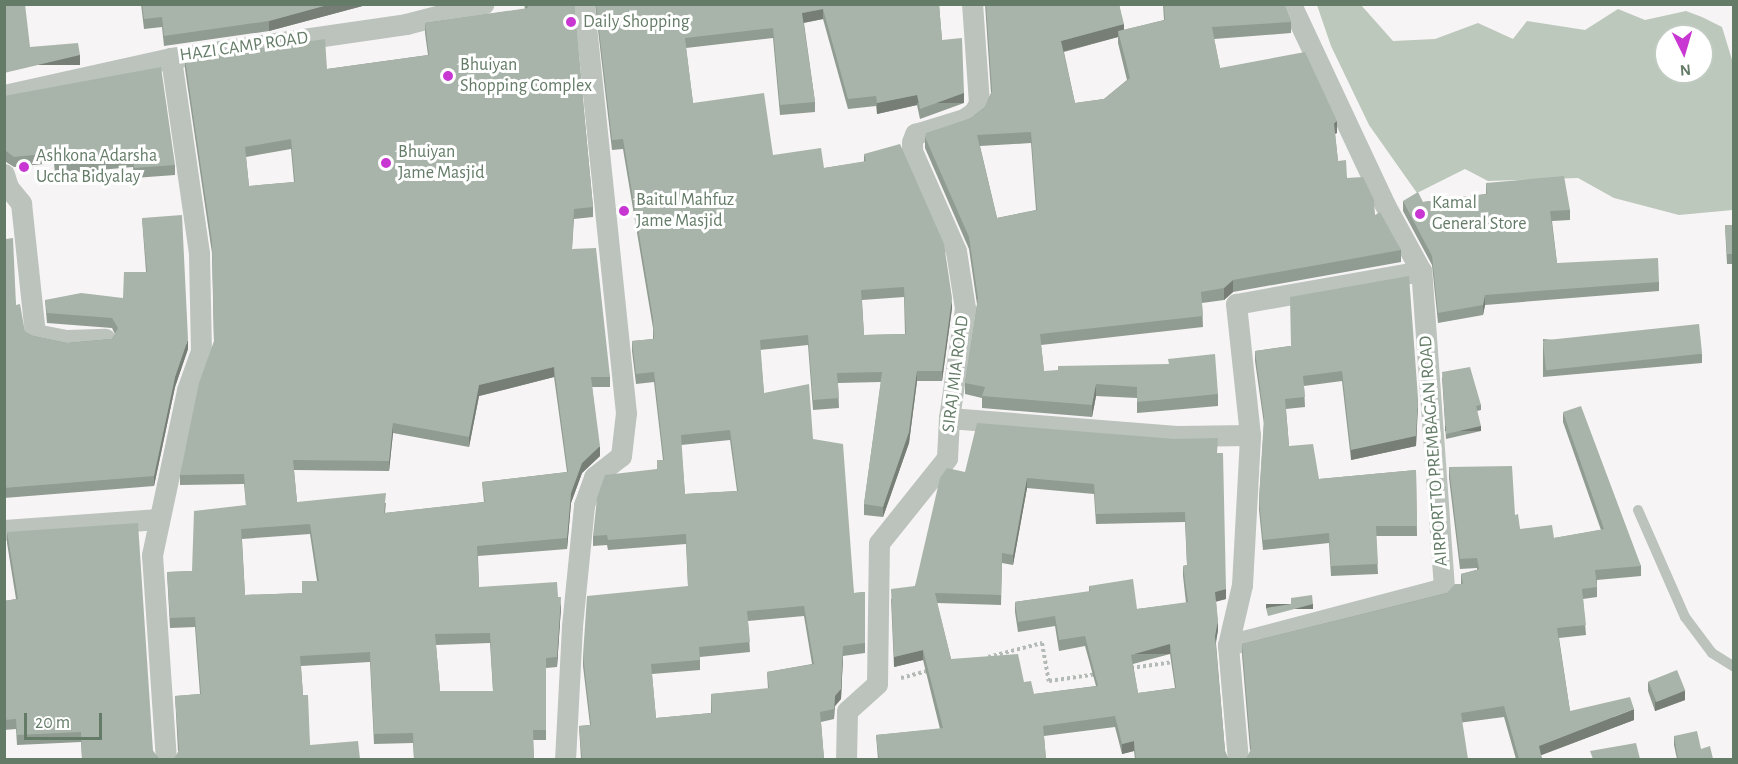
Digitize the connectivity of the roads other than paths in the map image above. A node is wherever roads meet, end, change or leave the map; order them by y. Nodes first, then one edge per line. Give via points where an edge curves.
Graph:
1 (483, 4) edge
2 (584, 4) edge
3 (972, 4) edge
4 (1291, 4) edge
5 (171, 58) junction
6 (4, 95) edge
7 (4, 174) edge
8 (1421, 272) junction
9 (105, 339) edge
10 (949, 418) junction
11 (1250, 435) junction
12 (1638, 510) dead end
13 (159, 519) junction
14 (4, 530) edge
15 (1228, 645) junction
16 (1734, 667) edge
17 (166, 759) edge
18 (565, 759) edge
19 (846, 759) edge
20 (1238, 759) edge

1 - 5 street, HAZI CAMP ROAD via 406,24
2 - 18 street via 626,413 621,456 594,477 584,505
3 - 10 street, SIRAJ MIA ROAD via 979,102 964,119 915,134 912,142 912,151 956,251 965,308
4 - 8 street
5 - 6 street, HAZI CAMP ROAD
5 - 13 street via 199,253 201,351 187,390
7 - 9 street via 8,187 21,203 35,334 67,340
8 - 11 street via 1236,304
8 - 15 street, AIRPORT TO PREMBAGAN ROAD via 1444,588
10 - 11 street via 1176,436
10 - 19 street, SIRAJ MIA ROAD via 943,468 879,543 877,684 847,711
11 - 15 street via 1242,585
12 - 16 lane via 1685,617 1712,652
13 - 14 street
13 - 17 street via 152,555
15 - 20 street

